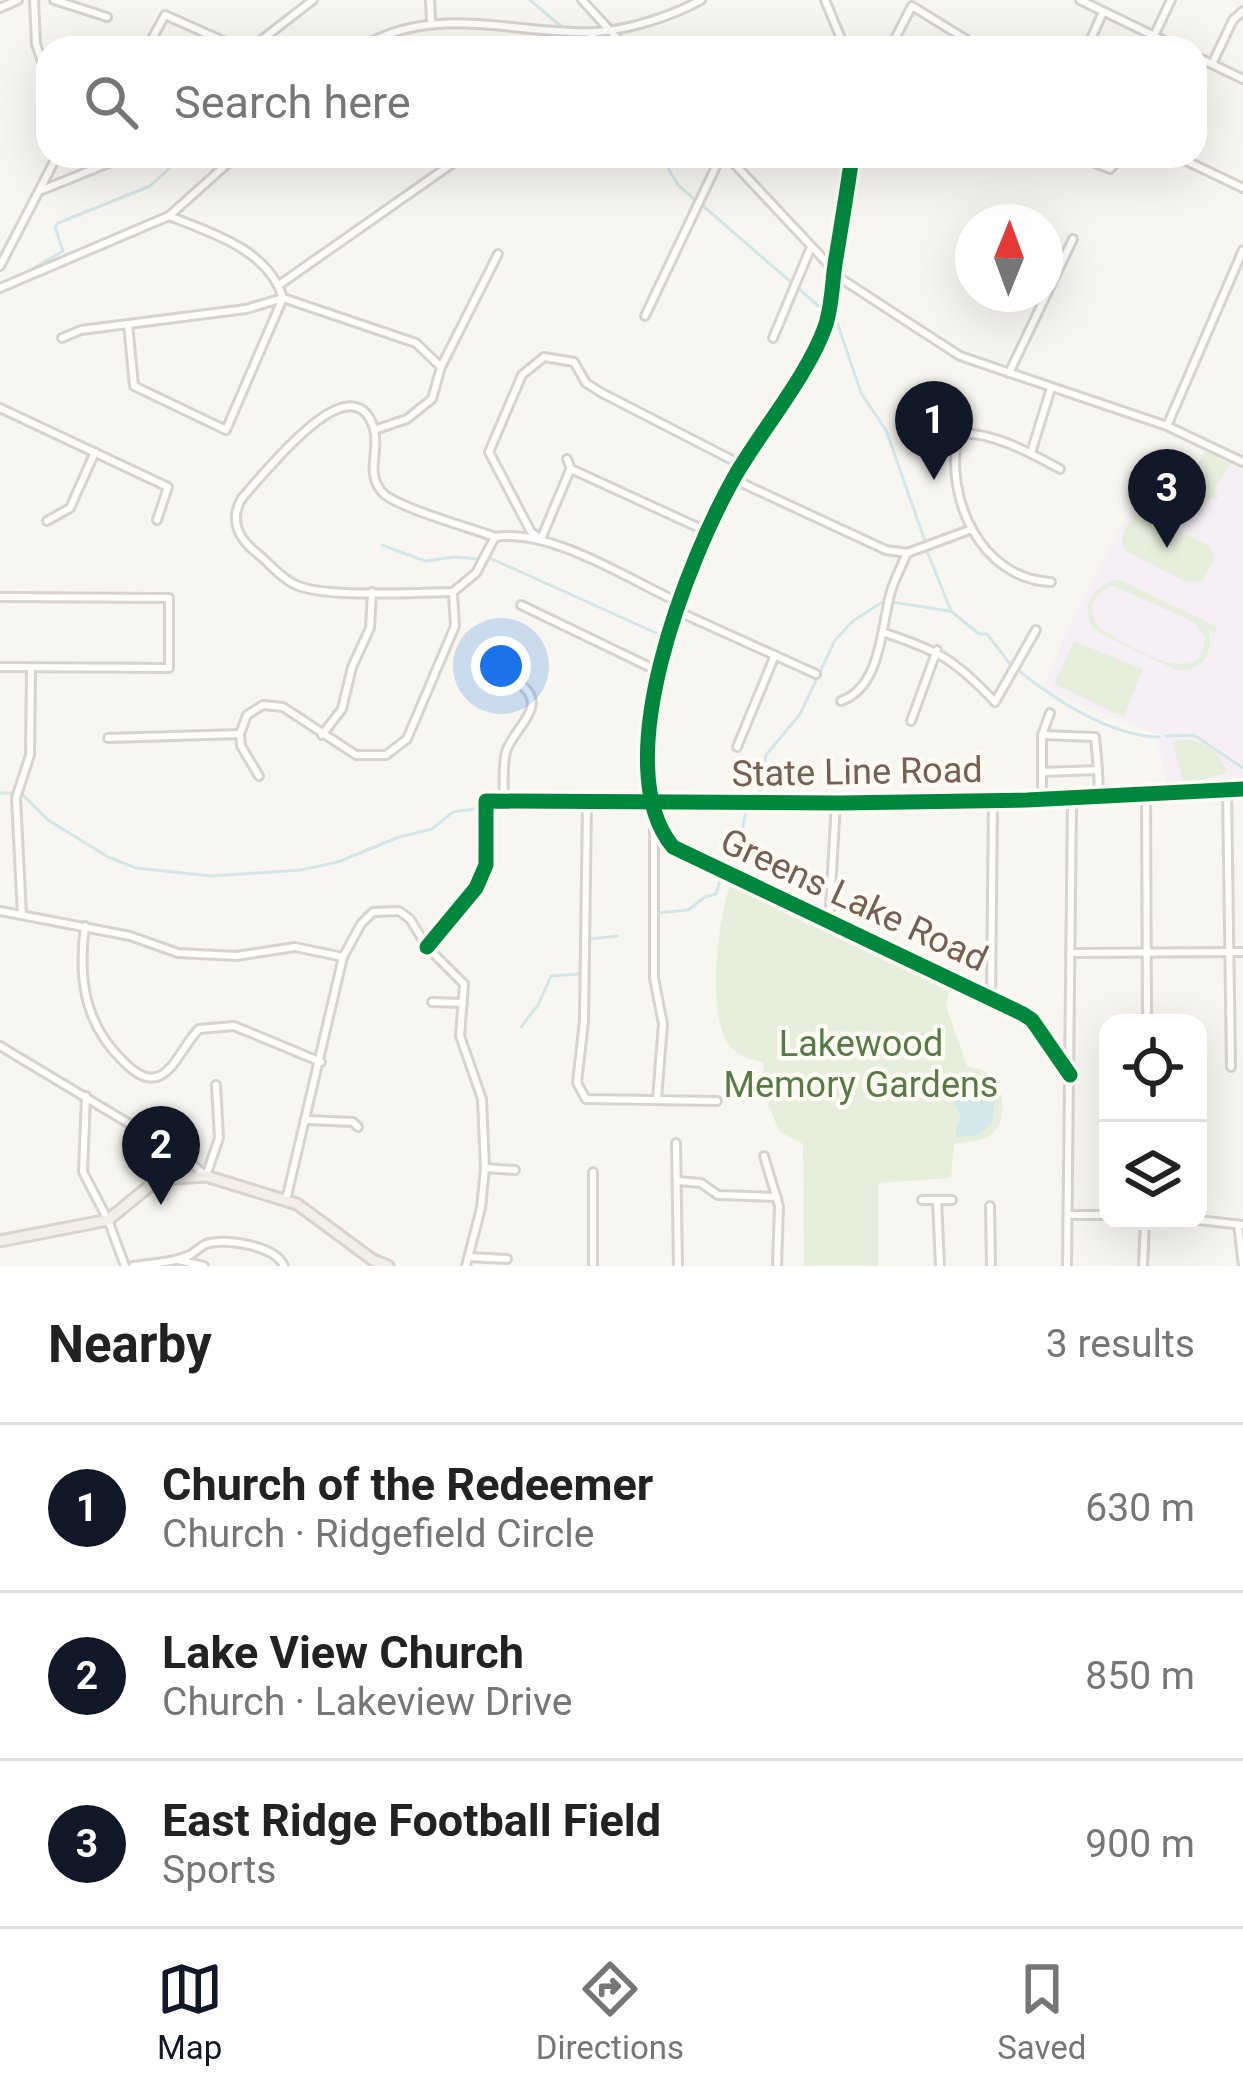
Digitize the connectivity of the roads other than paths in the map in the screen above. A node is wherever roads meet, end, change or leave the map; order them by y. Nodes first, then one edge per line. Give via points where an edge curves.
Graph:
1 (18, 0) edge
2 (34, 0) edge
3 (54, 0) edge
4 (313, 0) edge
5 (430, 0) edge
6 (582, 0) edge
7 (701, 0) edge
8 (824, 0) edge
9 (1172, 0) edge
10 (1085, 1) edge
11 (0, 8) edge
12 (1243, 11) edge
13 (1102, 14) junction
14 (107, 17) dead end
15 (431, 22) junction
16 (610, 30) junction
17 (595, 32) junction
18 (36, 36) edge
19 (153, 36) edge
20 (215, 36) edge
21 (266, 36) edge
22 (383, 36) edge
23 (592, 36) edge
24 (615, 36) edge
25 (839, 36) edge
26 (896, 36) edge
27 (961, 36) edge
28 (1092, 36) edge
29 (1154, 36) joint
30 (1207, 62) edge
31 (1212, 64) junction
32 (1243, 79) edge
33 (52, 168) edge
34 (96, 168) edge
35 (223, 168) edge
36 (446, 168) edge
37 (718, 168) edge
38 (736, 168) edge
39 (850, 168) edge
40 (1200, 168) edge
41 (1243, 188) edge
42 (42, 190) junction
43 (169, 216) junction
44 (1073, 239) dead end
45 (812, 247) junction
46 (1243, 250) edge
47 (498, 254) dead end
48 (3, 256) edge
49 (0, 266) edge
50 (1233, 271) junction
51 (834, 272) junction
52 (1243, 275) edge
53 (279, 285) junction
54 (0, 288) edge
55 (283, 298) junction
56 (645, 316) dead end
57 (128, 324) junction
58 (62, 338) dead end
59 (773, 338) dead end
60 (441, 367) junction
61 (1009, 373) junction
62 (1051, 388) junction
63 (0, 408) edge
64 (1167, 426) junction
65 (374, 430) junction
66 (95, 452) junction
67 (1031, 454) junction
68 (567, 459) dead end
69 (1243, 462) edge
70 (742, 465) junction
71 (571, 469) junction
72 (1060, 469) dead end
73 (734, 479) junction
74 (158, 520) dead end
75 (47, 521) dead end
76 (972, 530) junction
77 (706, 531) junction
78 (495, 537) junction
79 (541, 538) junction
80 (907, 553) junction
81 (1052, 582) dead end
82 (372, 592) junction
83 (453, 592) junction
84 (0, 597) edge
85 (520, 605) dead end
86 (678, 606) junction
87 (1036, 630) dead end
88 (885, 633) junction
89 (937, 650) junction
90 (776, 655) junction
91 (0, 668) edge
92 (31, 669) junction
93 (659, 672) junction
94 (816, 674) dead end
95 (520, 684) dead end
96 (841, 701) dead end
97 (1050, 713) dead end
98 (911, 722) dead end
99 (240, 734) junction
100 (322, 735) junction
101 (1042, 735) junction
102 (108, 738) dead end
103 (737, 747) dead end
104 (1098, 770) junction
105 (1042, 772) junction
106 (259, 776) dead end
107 (1042, 786) dead end
108 (1243, 789) edge
109 (1227, 790) junction
110 (504, 794) junction
111 (1146, 794) junction
112 (1100, 796) junction
113 (1072, 798) junction
114 (993, 800) junction
115 (587, 802) junction
116 (836, 803) junction
117 (653, 807) junction
118 (0, 910) edge
119 (22, 915) junction
120 (829, 924) junction
121 (86, 926) junction
122 (427, 947) junction
123 (1229, 952) junction
124 (1243, 952) edge
125 (1070, 953) junction
126 (1147, 953) junction
127 (343, 957) junction
128 (991, 997) junction
129 (432, 1002) dead end
130 (463, 1004) junction
131 (1147, 1014) edge
132 (0, 1046) edge
133 (321, 1062) junction
134 (1231, 1067) dead end
135 (1070, 1075) junction
136 (216, 1085) dead end
137 (86, 1096) junction
138 (657, 1099) junction
139 (717, 1101) dead end
140 (307, 1120) junction
141 (358, 1126) dead end
142 (676, 1143) dead end
143 (764, 1156) dead end
144 (485, 1168) junction
145 (515, 1170) dead end
146 (592, 1172) dead end
147 (206, 1176) junction
148 (678, 1181) junction
149 (777, 1197) junction
150 (286, 1200) junction
151 (922, 1200) dead end
152 (937, 1200) junction
153 (952, 1200) dead end
154 (990, 1206) dead end
155 (1068, 1215) junction
156 (1099, 1215) edge
157 (108, 1220) junction
158 (1207, 1221) edge
159 (1240, 1225) edge
160 (1145, 1230) edge
161 (0, 1240) edge
162 (175, 1259) junction
163 (507, 1259) dead end
164 (468, 1262) edge
165 (374, 1263) edge
166 (129, 1266) edge
167 (204, 1266) edge
168 (284, 1266) edge
169 (388, 1266) edge
170 (592, 1266) edge
171 (678, 1266) edge
172 (777, 1266) edge
173 (940, 1266) edge
174 (992, 1266) edge
175 (1067, 1266) edge
176 (1143, 1266) edge
177 (1243, 1266) edge

1 - 11 street
2 - 18 street
3 - 14 street
4 - 21 street
5 - 15 street
6 - 16 street
7 - 16 street
8 - 25 street
9 - 29 street
10 - 13 street
12 - 31 street
13 - 28 street
13 - 29 street
15 - 17 street
15 - 22 street
16 - 17 street
16 - 24 street
17 - 23 street
19 - 20 street via 172,15
26 - 27 street via 912,6
30 - 31 street
31 - 32 street
33 - 42 street
34 - 42 street
35 - 43 street
36 - 53 street
37 - 56 street
38 - 45 street
39 - 51 street
40 - 41 street
42 - 48 street
43 - 53 street via 239,245
43 - 54 street
44 - 61 street
45 - 51 street
45 - 59 street
46 - 50 street
47 - 60 street
48 - 49 street
50 - 52 street
50 - 64 street
51 - 61 street via 960,356
51 - 70 street via 819,341
53 - 55 street
55 - 57 street
55 - 57 street via 226,430 134,386
55 - 60 street via 416,343
57 - 58 street
60 - 65 street via 418,412
61 - 62 street
62 - 64 street
62 - 67 street
63 - 66 street
64 - 69 street
65 - 78 street via 372,477 386,497
65 - 82 street via 358,410 323,414 242,498 235,519 246,544 293,584
66 - 74 street via 168,487
66 - 75 street via 70,508
67 - 72 street
67 - 76 street via 958,434 954,460
68 - 71 street
70 - 73 street
70 - 79 street via 602,393 574,362 544,358 522,375 489,452 530,532
71 - 77 street
71 - 79 street
73 - 77 street
73 - 80 street
76 - 80 street
76 - 81 street via 1001,568
77 - 86 street
78 - 79 street
78 - 83 street via 476,573
79 - 86 street
80 - 88 street
82 - 83 street
82 - 100 street via 370,628 342,709
83 - 100 street via 455,626 407,739 386,754 356,755
84 - 92 street via 170,598 169,668
85 - 93 street
86 - 90 street
86 - 93 street
87 - 89 street via 995,702
88 - 89 street
88 - 96 street via 864,686
89 - 98 street
90 - 94 street
90 - 103 street
91 - 92 street
92 - 119 street via 30,755 16,820
93 - 117 street via 646,757
95 - 110 street via 532,702 507,747
97 - 101 street
99 - 100 street via 247,715 263,705 283,707
99 - 102 street
99 - 106 street
101 - 104 street via 1094,736
101 - 105 street
104 - 105 street
104 - 112 street
105 - 107 street
108 - 109 street, State Line Road
109 - 111 street, State Line Road
109 - 123 street
110 - 115 street, State Line Road
110 - 122 street, State Line Road via 486,801 486,866 476,888
111 - 112 street, State Line Road
111 - 126 street
112 - 113 street, State Line Road
113 - 114 street, State Line Road
113 - 125 street
114 - 116 street, State Line Road
114 - 128 street
115 - 117 street, State Line Road
115 - 138 street via 577,1083 586,1099
116 - 117 street, State Line Road
116 - 120 street
117 - 120 street, Greens Lake Road via 673,847
117 - 138 street via 654,978 663,1024
118 - 119 street
119 - 121 street
120 - 128 street, Greens Lake Road
121 - 127 street via 178,953 295,947
121 - 133 street via 85,1000 107,1046 135,1073 164,1075 199,1029 234,1026
122 - 127 street via 410,919 382,910 361,924
122 - 130 street via 464,984
123 - 124 street
123 - 126 street
123 - 134 street
125 - 126 street
125 - 135 street
126 - 131 street
127 - 133 street
128 - 135 street, Greens Lake Road via 1032,1021
129 - 130 street
130 - 144 street via 460,1036 482,1100
132 - 137 street
133 - 140 street
135 - 155 street
136 - 147 street via 219,1138
137 - 147 street
137 - 157 street via 83,1172
138 - 139 street
140 - 141 street
140 - 150 street
142 - 148 street
143 - 149 street
144 - 145 street
144 - 164 street
146 - 170 street
147 - 150 main road
147 - 157 main road via 158,1179
148 - 149 street via 718,1195
148 - 171 street
149 - 172 street
150 - 165 main road
151 - 152 street
152 - 153 street
152 - 173 street
154 - 174 street
155 - 156 street
155 - 175 street
157 - 161 main road
157 - 166 street
158 - 159 street
159 - 177 street
160 - 176 street
162 - 166 street
162 - 167 street
162 - 168 street via 223,1243 272,1252
163 - 164 street
165 - 169 main road

